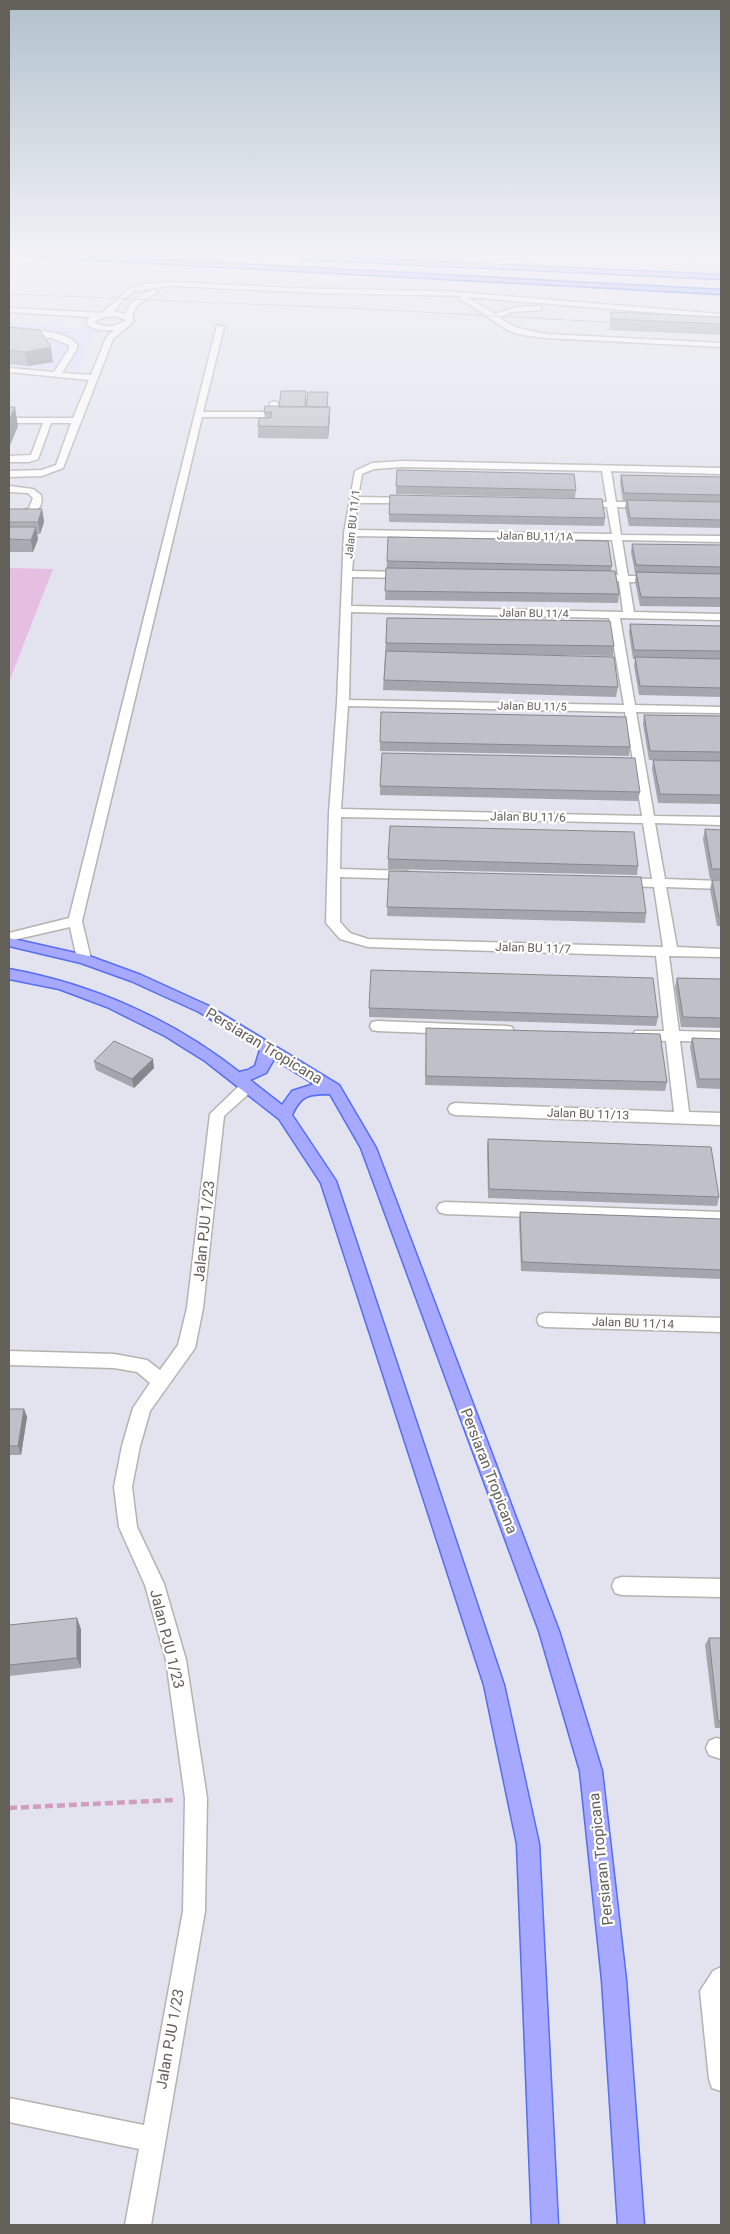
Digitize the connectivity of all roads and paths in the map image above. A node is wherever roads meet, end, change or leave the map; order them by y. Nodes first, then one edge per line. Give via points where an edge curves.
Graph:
1 (68, 356) edge
2 (103, 356) edge
3 (213, 356) edge
4 (9, 370) edge
5 (57, 374) junction
6 (94, 378) junction
7 (274, 403) dead end
8 (199, 415) junction
9 (9, 420) edge
10 (48, 420) junction
11 (76, 420) junction
12 (9, 459) edge
13 (606, 468) junction
14 (721, 471) edge
15 (9, 474) edge
16 (9, 489) edge
17 (352, 500) junction
18 (422, 501) edge
19 (572, 504) edge
20 (612, 504) junction
21 (652, 505) edge
22 (9, 519) edge
23 (350, 533) junction
24 (617, 538) junction
25 (721, 539) edge
26 (347, 574) junction
27 (416, 575) edge
28 (584, 578) edge
29 (623, 578) junction
30 (662, 579) edge
31 (347, 609) junction
32 (614, 615) junction
33 (629, 615) junction
34 (721, 617) edge
35 (343, 702) junction
36 (628, 708) junction
37 (721, 710) edge
38 (335, 813) junction
39 (650, 820) junction
40 (721, 821) edge
41 (333, 873) junction
42 (422, 876) edge
43 (611, 882) edge
44 (660, 883) junction
45 (721, 885) edge
46 (75, 921) junction
47 (345, 936) joint
48 (9, 937) edge
49 (9, 942) edge
50 (667, 952) junction
51 (721, 953) edge
52 (84, 960) junction
53 (9, 974) edge
54 (377, 1026) dead end
55 (524, 1031) edge
56 (623, 1035) edge
57 (672, 1036) junction
58 (721, 1037) edge
59 (268, 1047) junction
60 (243, 1081) junction
61 (334, 1089) junction
62 (456, 1109) dead end
63 (284, 1115) junction
64 (682, 1118) junction
65 (721, 1119) edge
66 (445, 1208) dead end
67 (721, 1218) edge
68 (546, 1320) dead end
69 (721, 1325) edge
70 (9, 1358) edge
71 (160, 1381) junction
72 (622, 1586) dead end
73 (721, 1588) edge
74 (196, 1798) junction
75 (9, 1808) edge
76 (721, 1979) edge
77 (721, 2079) edge
78 (9, 2110) edge
79 (152, 2139) junction
80 (138, 2225) edge
81 (545, 2225) edge
82 (631, 2225) edge

1 - 5 street
2 - 6 street
3 - 8 street
4 - 5 street
5 - 6 street
6 - 11 street
7 - 8 street via 276,414
8 - 46 street
9 - 10 street
10 - 11 street
10 - 12 street via 36,457
11 - 15 street via 60,466 52,472
13 - 14 street, Jalan BU 11/1
13 - 17 street, Jalan BU 11/1 via 372,466 358,473
13 - 20 street
16 - 22 street via 30,491 38,497 38,504 32,510
17 - 18 street
17 - 23 street, Jalan BU 11/1
19 - 20 street
20 - 21 street
20 - 24 street
23 - 24 street, Jalan BU 11/1A
23 - 26 street, Jalan BU 11/1
24 - 25 street, Jalan BU 11/1A
24 - 29 street
26 - 27 street
26 - 31 street, Jalan BU 11/1
28 - 29 street
29 - 30 street
29 - 33 street
31 - 32 street, Jalan BU 11/4
31 - 35 street, Jalan BU 11/1
32 - 33 street, Jalan BU 11/4
32 - 36 street
33 - 34 street, Jalan BU 11/4
35 - 36 street, Jalan BU 11/5
35 - 38 street, Jalan BU 11/1
36 - 37 street, Jalan BU 11/5
36 - 39 street
38 - 39 street, Jalan BU 11/6
38 - 41 street, Jalan BU 11/1
39 - 40 street, Jalan BU 11/6
39 - 44 street
41 - 42 street
41 - 47 street, Jalan BU 11/1 via 333,923
43 - 44 street
44 - 45 street
44 - 50 street
46 - 48 street
46 - 52 street
47 - 50 street, Jalan BU 11/7 via 368,943
49 - 52 main road, Persiaran Tropicana
50 - 51 street, Jalan BU 11/7
50 - 57 street
52 - 59 main road, Persiaran Tropicana via 136,978 204,1009
53 - 60 main road via 62,985 112,1004 170,1032
54 - 55 street
56 - 57 street
57 - 58 street
57 - 64 street
59 - 60 main road via 267,1060 261,1070
59 - 61 main road, Persiaran Tropicana
60 - 63 main road
60 - 71 street, Jalan PJU 1/23 via 217,1114 195,1308 186,1348
61 - 63 main road via 302,1091 291,1098
61 - 82 main road, Persiaran Tropicana via 368,1148 549,1631 591,1771 614,1980
62 - 64 street, Jalan BU 11/13
63 - 81 main road via 328,1182 494,1685 528,1844
64 - 65 street, Jalan BU 11/13
66 - 67 street
68 - 69 street, Jalan BU 11/14
70 - 71 street via 141,1365
71 - 74 street, Jalan PJU 1/23 via 142,1408 130,1446 123,1487 128,1527 154,1584 176,1660
72 - 73 street
74 - 75 path
74 - 79 street, Jalan PJU 1/23 via 194,1911
76 - 77 street via 712,1991
78 - 79 street
79 - 80 street, Jalan PJU 1/23

